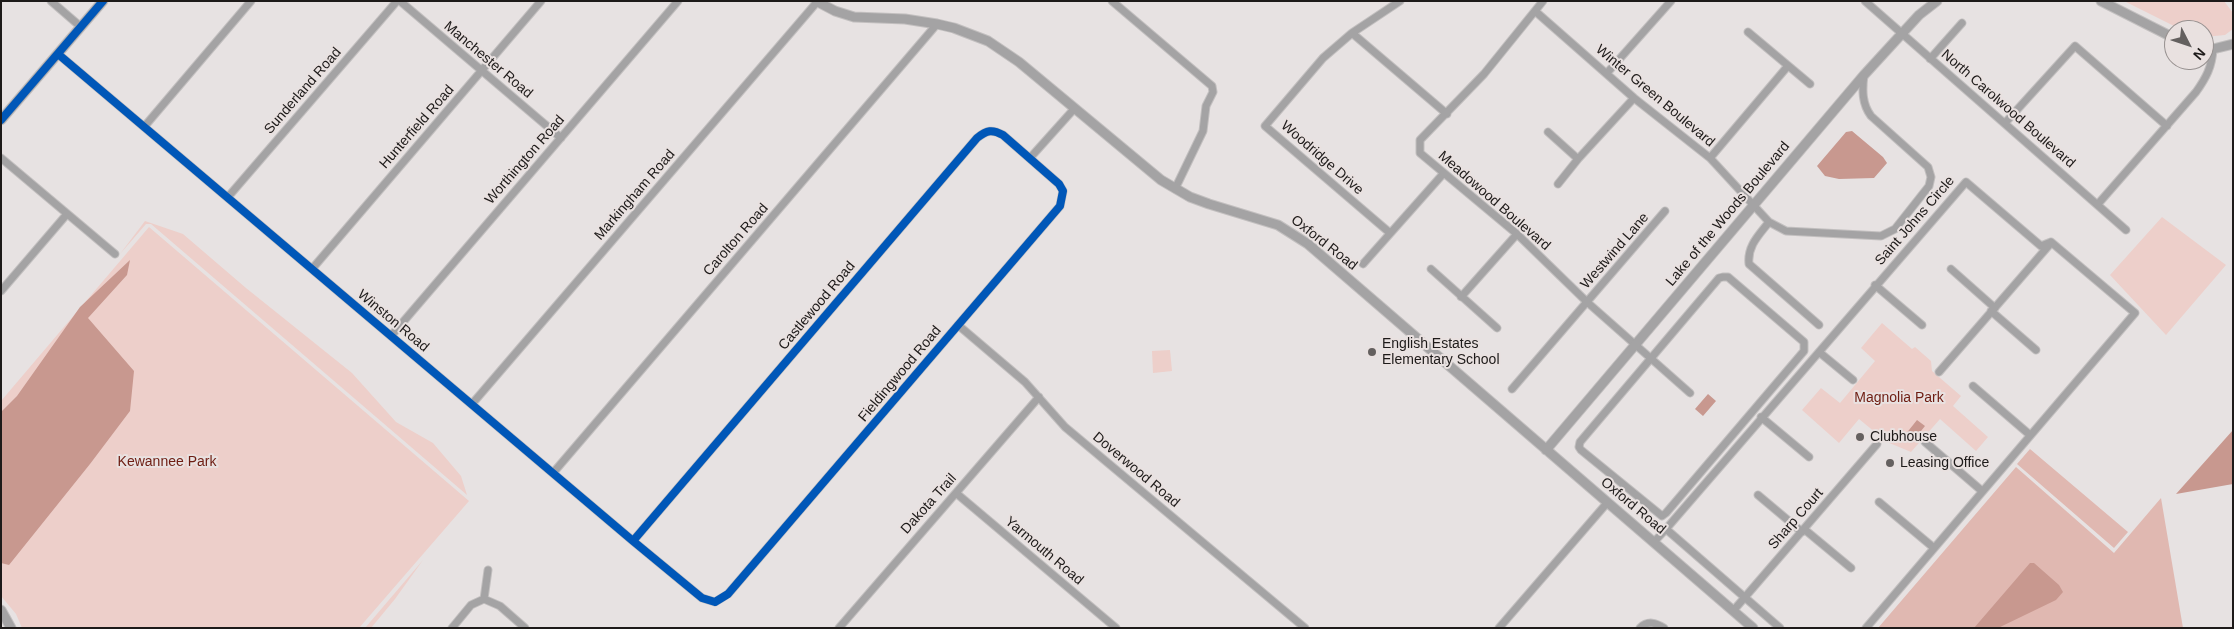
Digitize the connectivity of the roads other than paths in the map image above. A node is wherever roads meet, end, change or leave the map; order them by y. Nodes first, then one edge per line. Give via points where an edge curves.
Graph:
1 (50, 1) edge
2 (103, 1) edge
3 (251, 1) edge
4 (398, 1) edge
5 (541, 1) edge
6 (678, 1) edge
7 (1112, 1) edge
8 (1400, 1) edge
9 (1543, 1) edge
10 (1671, 1) edge
11 (1865, 1) edge
12 (1937, 1) edge
13 (2102, 1) edge
14 (817, 2) edge
15 (1535, 11) junction
16 (1962, 23) dead end
17 (937, 24) junction
18 (81, 27) junction
19 (1748, 32) dead end
20 (1352, 33) junction
21 (1901, 33) junction
22 (2164, 33) edge
23 (2233, 44) edge
24 (2214, 47) edge
25 (58, 54) junction
26 (1930, 59) junction
27 (1787, 67) junction
28 (2210, 70) edge
29 (482, 71) junction
30 (1606, 73) junction
31 (1864, 75) junction
32 (1810, 84) dead end
33 (1634, 98) junction
34 (1074, 109) junction
35 (1447, 114) junction
36 (1, 120) edge
37 (2005, 123) junction
38 (2167, 126) junction
39 (144, 127) junction
40 (1548, 132) dead end
41 (561, 138) junction
42 (1, 158) edge
43 (1030, 158) junction
44 (1710, 158) junction
45 (1578, 159) junction
46 (1443, 174) junction
47 (1558, 184) dead end
48 (1176, 189) junction
49 (228, 197) junction
50 (2098, 204) junction
51 (1753, 206) junction
52 (1665, 211) dead end
53 (67, 214) junction
54 (1769, 222) junction
55 (2126, 230) dead end
56 (1390, 233) junction
57 (1517, 234) junction
58 (2051, 242) junction
59 (115, 254) dead end
60 (1363, 264) dead end
61 (312, 269) junction
62 (1431, 269) dead end
63 (1951, 270) dead end
64 (1875, 285) junction
65 (1, 291) edge
66 (1461, 296) junction
67 (1587, 302) junction
68 (1993, 309) junction
69 (958, 325) junction
70 (1819, 325) dead end
71 (1922, 325) dead end
72 (1497, 328) dead end
73 (391, 336) junction
74 (1636, 344) junction
75 (2036, 350) dead end
76 (1819, 352) junction
77 (1650, 359) junction
78 (1939, 372) dead end
79 (1853, 380) dead end
80 (1973, 386) dead end
81 (1512, 388) dead end
82 (1690, 393) dead end
83 (1039, 397) junction
84 (472, 404) junction
85 (1761, 417) junction
86 (2030, 435) junction
87 (1925, 442) dead end
88 (1877, 444) dead end
89 (1546, 450) junction
90 (1809, 457) dead end
91 (553, 473) junction
92 (1982, 491) junction
93 (956, 493) junction
94 (1758, 495) dead end
95 (1879, 502) dead end
96 (1607, 503) junction
97 (1666, 529) junction
98 (1803, 530) junction
99 (633, 541) junction
100 (1654, 542) junction
101 (1934, 548) junction
102 (1851, 568) dead end
103 (488, 570) dead end
104 (1745, 597) junction
105 (484, 599) junction
106 (716, 602) joint
107 (1, 610) edge
108 (1733, 611) junction
109 (11, 628) edge
110 (452, 628) edge
111 (525, 628) edge
112 (839, 628) edge
113 (1116, 628) edge
114 (1305, 628) edge
115 (1500, 628) edge
116 (1640, 628) edge
117 (1664, 628) edge
118 (1753, 628) edge
119 (1780, 628) edge
120 (1866, 628) edge

1 - 18 street
2 - 18 street
3 - 39 street
4 - 29 street, Manchester Road
4 - 49 street, Sunderland Road
5 - 29 street, Hunterfield Road
6 - 41 street, Worthington Road
7 - 48 street via 1212,86 1203,131
8 - 20 street, Woodridge Drive
9 - 15 street, Meadowood Boulevard
10 - 30 street
11 - 21 street, North Carolwood Boulevard
12 - 21 street, Lake of the Woods Boulevard
13 - 22 street
14 - 17 street, Oxford Road via 854,17
14 - 84 street, Markingham Road
15 - 30 street, Winter Green Boulevard
15 - 35 street, Meadowood Boulevard
16 - 26 street
17 - 34 street, Oxford Road via 972,34 995,45
17 - 91 street, Carolton Road
18 - 25 street
19 - 27 street
20 - 35 street
20 - 56 street, Woodridge Drive via 1322,58 1265,126
21 - 26 street, North Carolwood Boulevard
21 - 31 street, Lake of the Woods Boulevard
23 - 24 street
25 - 36 street
25 - 39 street, Winston Road
26 - 37 street, North Carolwood Boulevard
27 - 32 street
27 - 44 street
28 - 38 street
29 - 41 street, Manchester Road
29 - 61 street, Hunterfield Road
30 - 33 street, Winter Green Boulevard
31 - 51 street, Lake of the Woods Boulevard
31 - 54 street via 1863,99 1870,114 1928,168 1932,177 1930,186 1895,229 1881,236 1786,231
33 - 44 street, Winter Green Boulevard
33 - 45 street
34 - 43 street
34 - 48 street, Oxford Road via 1147,170
35 - 46 street, Meadowood Boulevard via 1420,140 1420,153
37 - 38 street via 2075,46
37 - 50 street, North Carolwood Boulevard
38 - 50 street
39 - 49 street, Winston Road
40 - 45 street
41 - 73 street, Worthington Road
42 - 53 street
43 - 69 street, Fieldingwood Road via 1059,184 1063,200
43 - 99 street, Castlewood Road via 995,131 985,131 977,138
44 - 51 street, Winter Green Boulevard
45 - 47 street
46 - 56 street
46 - 57 street, Meadowood Boulevard
48 - 89 street, Oxford Road via 1209,204 1267,221 1308,244
49 - 61 street, Winston Road
50 - 55 street, North Carolwood Boulevard
51 - 54 street, Winter Green Boulevard
51 - 74 street, Lake of the Woods Boulevard
52 - 67 street, Westwind Lane
53 - 59 street
53 - 65 street
54 - 70 street via 1750,247 1749,264
56 - 60 street
57 - 66 street
57 - 67 street, Meadowood Boulevard
58 - 64 street, Saint Johns Circle via 2042,246 1966,182
58 - 68 street
58 - 86 street, Saint Johns Circle via 2135,313
61 - 73 street, Winston Road
62 - 66 street
63 - 68 street
64 - 71 street
64 - 76 street, Saint Johns Circle
66 - 72 street
67 - 74 street, Westwind Lane
67 - 81 street
68 - 75 street
68 - 78 street
69 - 83 street, Doverwood Road
69 - 106 street, Fieldingwood Road via 728,594
73 - 84 street, Winston Road
74 - 77 street, Westwind Lane
74 - 89 street, Lake of the Woods Boulevard
76 - 79 street
76 - 85 street, Saint Johns Circle
77 - 77 street via 1579,446 1662,516 1806,346 1723,276
77 - 82 street, Westwind Lane
80 - 86 street
83 - 93 street, Dakota Trail
83 - 114 street, Doverwood Road via 1065,427
84 - 91 street, Winston Road
85 - 90 street
85 - 97 street, Saint Johns Circle
86 - 92 street, Saint Johns Circle
87 - 92 street
88 - 98 street, Sharp Court
89 - 96 street, Oxford Road
91 - 99 street, Winston Road
92 - 101 street, Saint Johns Circle
93 - 112 street, Dakota Trail
93 - 113 street, Yarmouth Road
94 - 98 street
95 - 101 street
96 - 100 street, Oxford Road
96 - 115 street
97 - 100 street, Saint Johns Circle
97 - 104 street
98 - 102 street
98 - 104 street, Sharp Court
99 - 106 street, Winston Road via 702,598
100 - 108 street, Oxford Road
101 - 120 street, Saint Johns Circle
103 - 105 street
104 - 108 street, Sharp Court
104 - 119 street
105 - 110 street via 471,605
105 - 111 street via 500,606
107 - 109 street
108 - 118 street, Oxford Road
116 - 117 street via 1650,622

